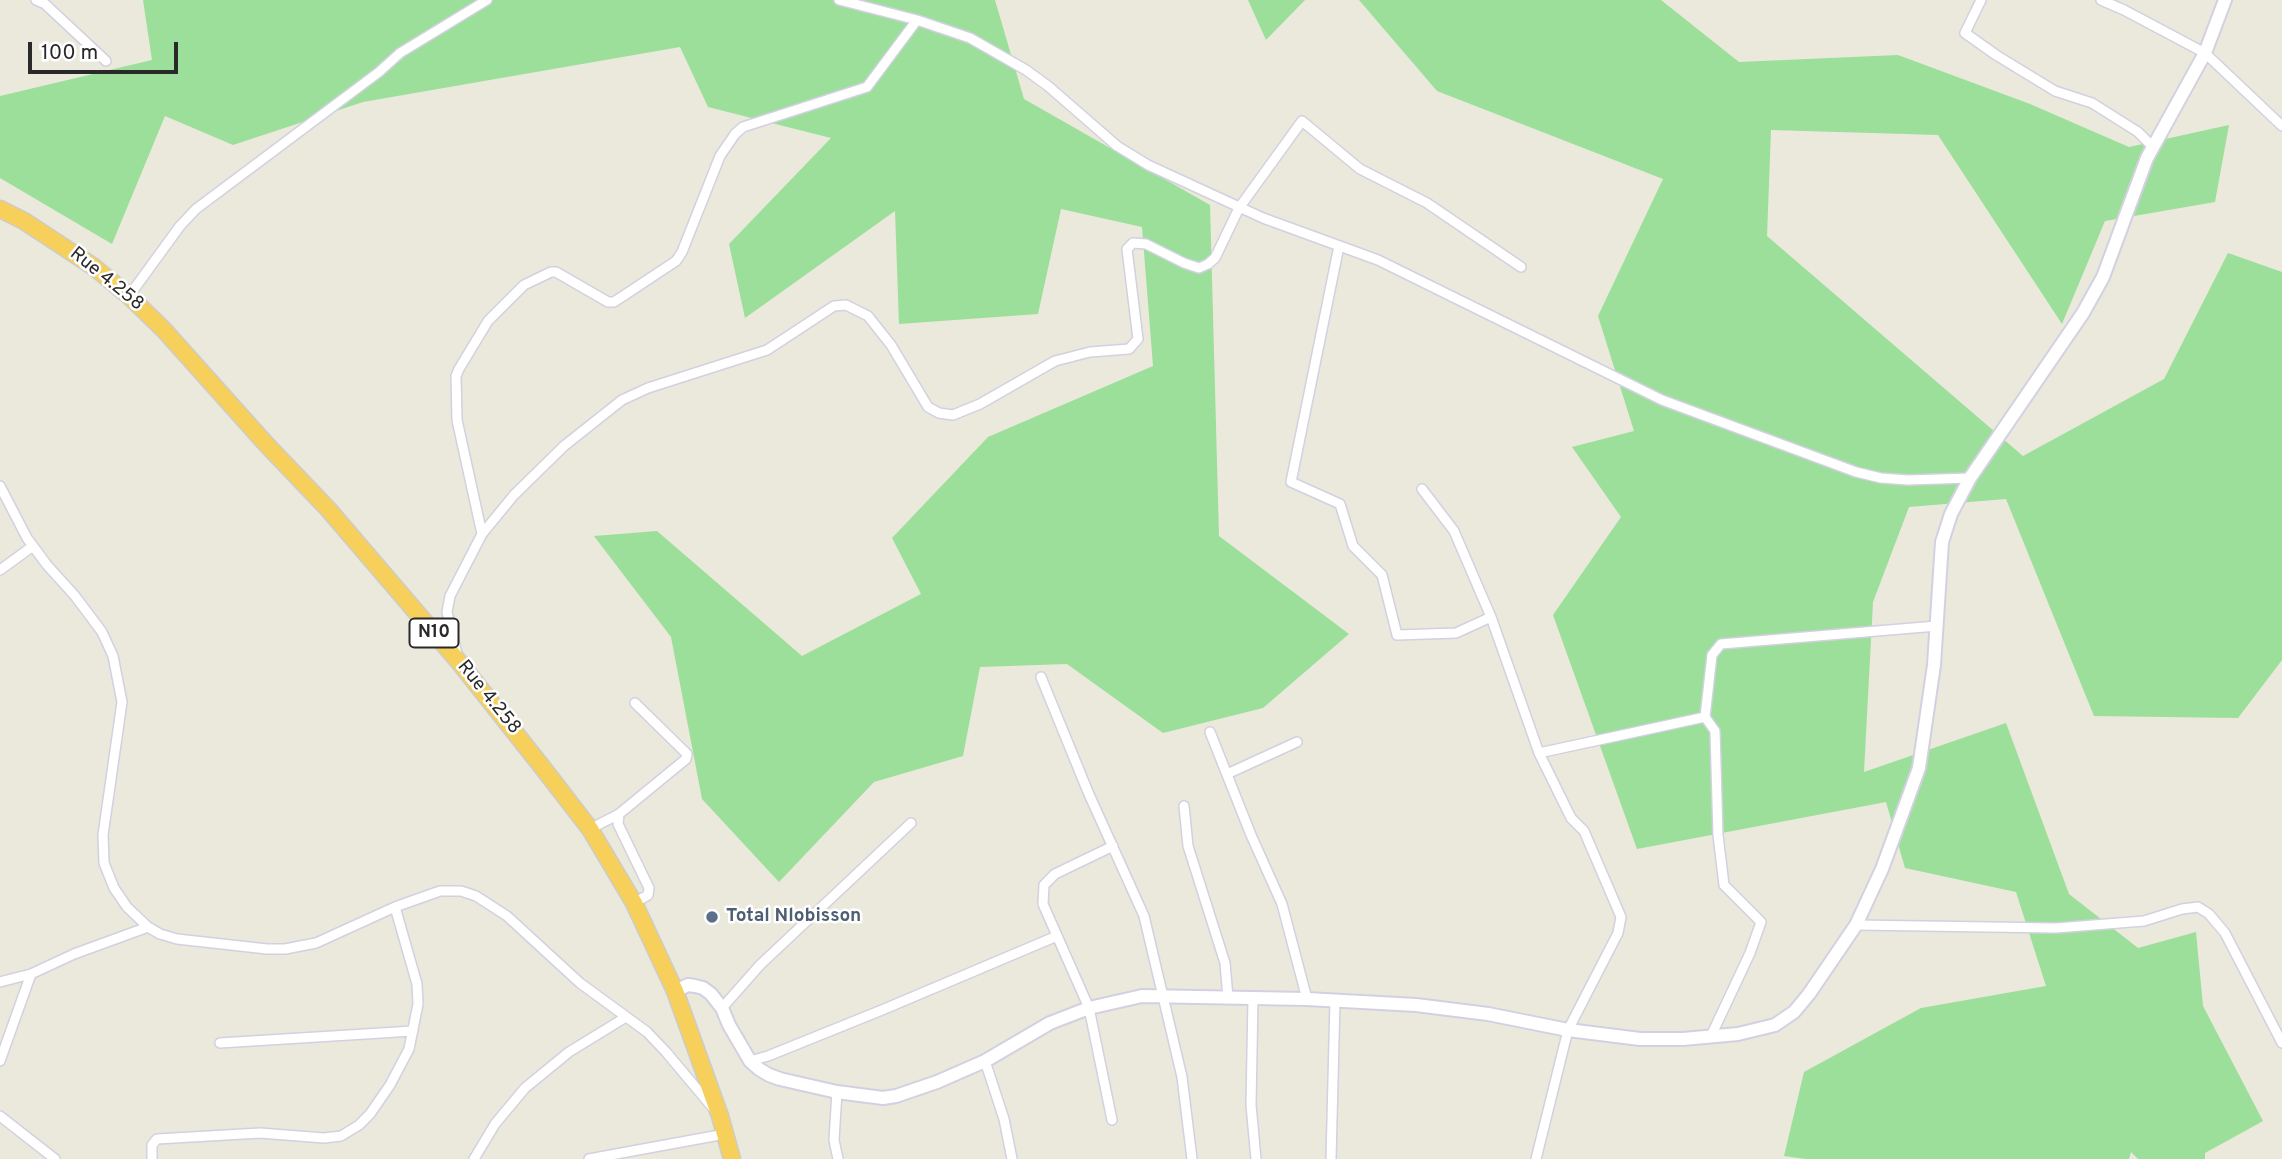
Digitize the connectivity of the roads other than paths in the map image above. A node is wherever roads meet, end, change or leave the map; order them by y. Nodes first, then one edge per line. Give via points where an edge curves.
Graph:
1 (36, 0) edge
2 (487, 0) edge
3 (839, 0) edge
4 (1981, 0) edge
5 (2101, 0) edge
6 (2225, 0) edge
7 (917, 20) junction
8 (2205, 53) junction
9 (106, 61) dead end
10 (2282, 126) edge
11 (2153, 147) junction
12 (1239, 208) junction
13 (0, 209) edge
14 (1339, 246) junction
15 (1521, 267) dead end
16 (129, 296) junction
17 (1970, 478) junction
18 (0, 486) edge
19 (1422, 489) dead end
20 (482, 534) junction
21 (33, 546) junction
22 (0, 570) edge
23 (1491, 617) junction
24 (1937, 626) junction
25 (459, 662) junction
26 (1041, 677) dead end
27 (635, 703) dead end
28 (1704, 717) junction
29 (1210, 732) dead end
30 (1297, 742) dead end
31 (1539, 752) junction
32 (1227, 774) junction
33 (1184, 806) dead end
34 (619, 814) junction
35 (911, 823) dead end
36 (590, 829) junction
37 (1113, 846) junction
38 (634, 903) junction
39 (395, 908) junction
40 (1856, 925) junction
41 (148, 927) junction
42 (1057, 936) junction
43 (31, 974) junction
44 (0, 982) edge
45 (675, 991) junction
46 (1164, 996) junction
47 (1228, 998) junction
48 (1253, 999) junction
49 (1307, 999) junction
50 (1335, 1001) junction
51 (722, 1007) junction
52 (1089, 1008) junction
53 (626, 1017) junction
54 (1568, 1030) junction
55 (413, 1031) junction
56 (1711, 1037) junction
57 (2281, 1037) edge
58 (220, 1043) dead end
59 (0, 1061) edge
60 (750, 1061) junction
61 (985, 1061) junction
62 (837, 1092) junction
63 (0, 1116) edge
64 (720, 1116) junction
65 (1112, 1120) dead end
66 (725, 1134) junction
67 (49, 1157) edge
68 (152, 1159) edge
69 (474, 1159) edge
70 (589, 1159) edge
71 (732, 1159) edge
72 (838, 1159) edge
73 (1012, 1159) edge
74 (1192, 1159) edge
75 (1256, 1159) edge
76 (1331, 1159) edge
77 (1536, 1159) edge

1 - 9 street
2 - 16 street via 400,53 196,209
3 - 7 street
4 - 11 street via 1965,33 2055,91 2092,103
5 - 8 street
6 - 8 street
7 - 12 street via 970,38 1026,70 1117,146
7 - 20 street via 867,87 743,127 735,134 720,156 676,261 614,302 551,272 524,285 488,321 456,376 457,420
8 - 10 street
8 - 11 street
11 - 17 street via 2103,277
12 - 14 street
12 - 15 street via 1302,121 1360,169 1427,202
12 - 20 street via 1215,258 1199,268 1146,244 1133,243 1127,249 1138,339 1129,349 1055,361 980,404 953,415 939,413 928,407 868,316 846,305 834,306 767,350 622,400 564,446
13 - 16 highway, Rue 4.258 / N10 via 59,243
14 - 17 street via 1400,271 1662,400 1741,431 1881,478
14 - 23 street via 1291,482 1340,504 1353,546 1382,575 1397,635 1456,633
16 - 25 highway, Rue 4.258 / N10 via 328,509
17 - 24 street via 1942,542
18 - 21 street
19 - 23 street via 1454,531
20 - 25 street via 450,596 447,612
21 - 22 street
21 - 41 street via 102,632 113,656 122,702 103,835 104,863 127,908
23 - 31 street
24 - 28 street via 1721,644 1712,655
24 - 40 street via 1919,768
25 - 36 highway, Rue 4.258 / N10
26 - 37 street
27 - 34 street via 687,754 686,760
28 - 31 street
28 - 56 street via 1715,731 1724,885 1761,922
29 - 32 street
30 - 32 street
31 - 54 street via 1571,818 1584,831 1621,917 1618,933
32 - 49 street via 1282,904
33 - 47 street via 1188,846 1225,963
34 - 36 street
34 - 38 street via 618,824 649,888 648,895
35 - 51 street via 760,965
36 - 38 highway, Rue 4.258 / N10
37 - 42 street via 1055,874 1044,885 1043,904
37 - 46 street via 1144,916
38 - 45 highway, Rue 4.258 / N10
39 - 41 street via 316,943 285,949 177,939
39 - 53 street via 440,891 476,896 507,916 580,983
39 - 55 street via 416,985
40 - 56 street via 1794,1012 1775,1025
40 - 57 street via 2056,928 2144,921 2198,907 2225,933
41 - 43 street
42 - 52 street
42 - 60 street
43 - 44 street
43 - 59 street
45 - 51 street via 688,985 703,988
45 - 64 highway, Rue 4.258 / N10
46 - 47 street
46 - 52 street
46 - 74 street via 1182,1077
47 - 48 street
48 - 49 street
48 - 75 street via 1251,1105
49 - 50 street
50 - 54 street via 1416,1005
50 - 76 street
51 - 60 street
52 - 61 street via 1034,1031
52 - 65 street
53 - 64 street via 657,1041
53 - 69 street via 569,1052 525,1088
54 - 56 street via 1640,1039
54 - 77 street
55 - 58 street
55 - 68 street via 390,1085 370,1114 341,1136 260,1133 156,1139
60 - 62 street via 780,1080
61 - 62 street via 896,1096
61 - 73 street
62 - 72 street via 834,1140
63 - 67 street
64 - 66 highway, Rue 4.258 / N10
66 - 70 street
66 - 71 highway, Rue 4.258 / N10

